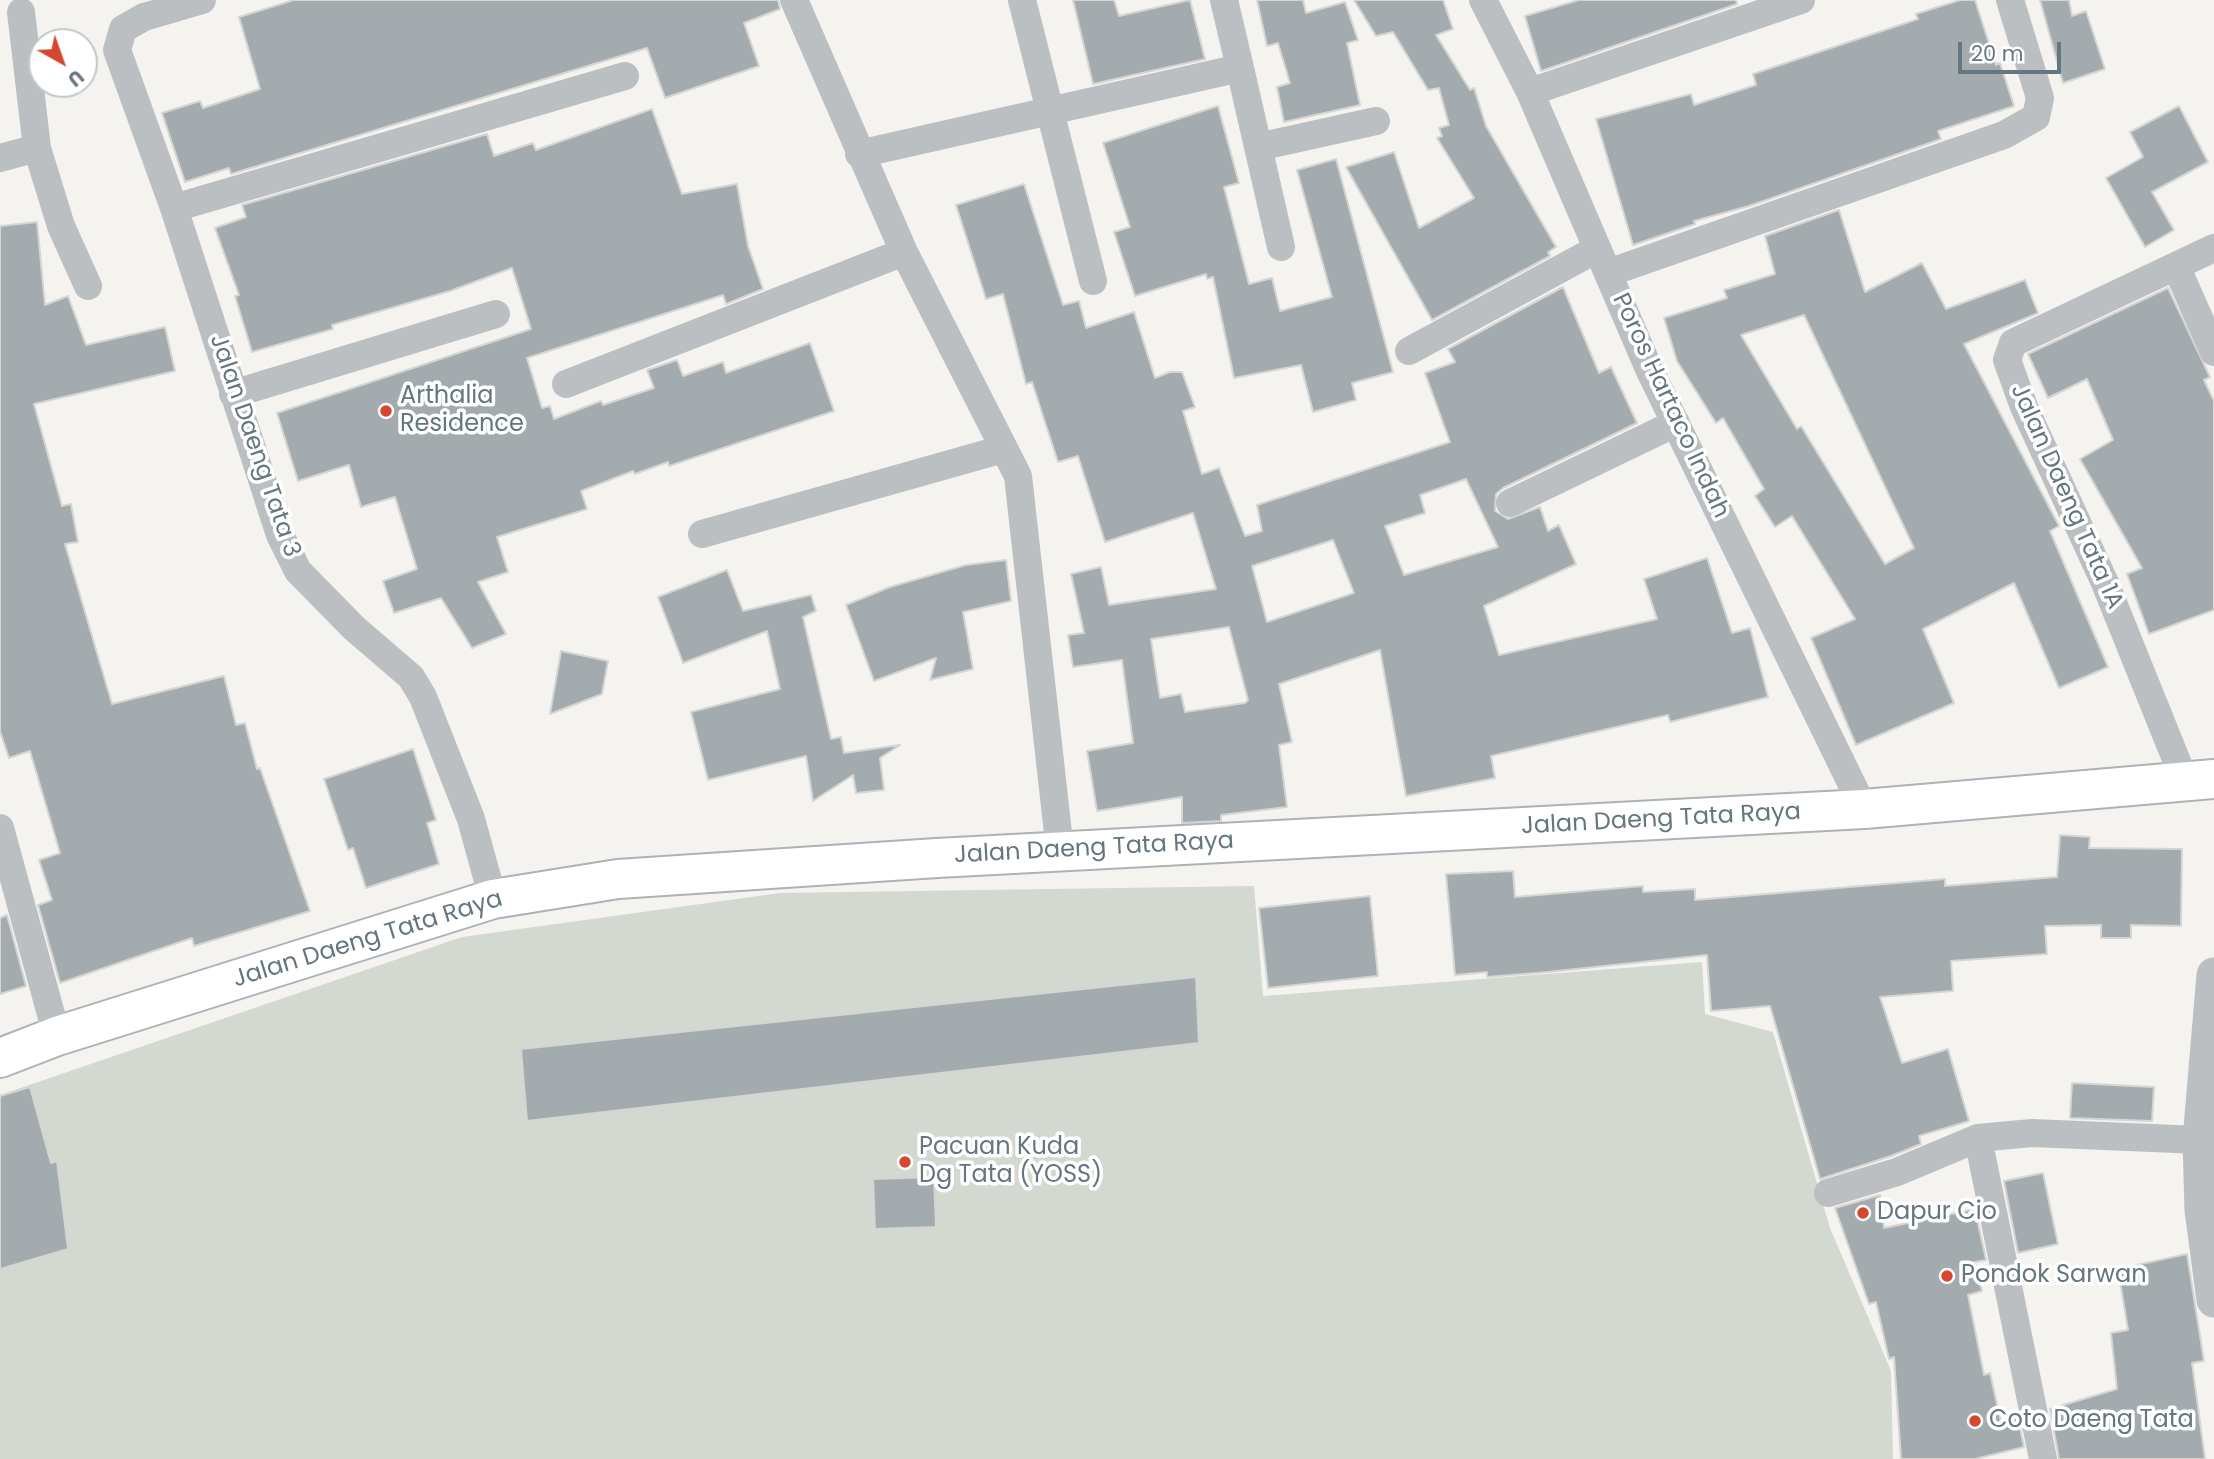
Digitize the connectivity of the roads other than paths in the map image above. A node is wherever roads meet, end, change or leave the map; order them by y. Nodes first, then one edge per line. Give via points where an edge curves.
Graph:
1 (202, 0) edge
2 (794, 0) edge
3 (1022, 0) edge
4 (1224, 0) edge
5 (1483, 0) edge
6 (1801, 0) edge
7 (2010, 0) edge
8 (21, 12) dead end
9 (1240, 68) junction
10 (625, 76) dead end
11 (1530, 92) junction
12 (1048, 111) junction
13 (1376, 121) dead end
14 (1258, 147) junction
15 (37, 148) junction
16 (859, 155) junction
17 (0, 158) edge
18 (174, 208) junction
19 (1281, 247) dead end
20 (2214, 248) edge
21 (904, 252) junction
22 (1603, 261) junction
23 (2176, 266) junction
24 (1093, 281) dead end
25 (88, 286) dead end
26 (496, 314) dead end
27 (1409, 351) dead end
28 (2214, 352) edge
29 (566, 384) dead end
30 (233, 394) junction
31 (1676, 423) junction
32 (1003, 449) junction
33 (1510, 503) dead end
34 (702, 534) dead end
35 (2199, 779) edge
36 (1864, 809) junction
37 (0, 828) edge
38 (1060, 851) junction
39 (493, 898) junction
40 (2214, 975) edge
41 (57, 1036) junction
42 (0, 1058) edge
43 (1978, 1138) junction
44 (2200, 1140) junction
45 (1828, 1193) dead end
46 (2214, 1300) edge
47 (2043, 1459) edge

1 - 18 street, Jalan Daeng Tata 3 via 144,17 123,29 117,50
2 - 16 street
3 - 12 street
4 - 9 street
5 - 11 street, Poros Hartaco Indah
6 - 11 street
7 - 22 street via 2040,98 2036,117 2004,135
8 - 15 street
9 - 12 street
9 - 14 street
10 - 18 street
11 - 22 street, Poros Hartaco Indah
12 - 16 street
12 - 24 street
13 - 14 street
14 - 19 street
15 - 17 street
15 - 25 street via 61,226
16 - 21 street
18 - 30 street, Jalan Daeng Tata 3
20 - 23 street, Jalan Daeng Tata 1A
21 - 29 street
21 - 32 street
22 - 27 street
22 - 31 street, Poros Hartaco Indah
23 - 28 street
23 - 35 street, Jalan Daeng Tata 1A via 2013,343 2007,360 2024,407
26 - 30 street
30 - 39 street, Jalan Daeng Tata 3 via 280,535 298,571 346,621 411,677 423,697 471,819
31 - 33 street
31 - 36 street, Poros Hartaco Indah
32 - 34 street
32 - 38 street via 1018,476 1023,502
35 - 36 main road, Jalan Daeng Tata Raya
36 - 38 main road, Jalan Daeng Tata Raya
37 - 41 street
38 - 39 main road, Jalan Daeng Tata Raya via 618,878
39 - 41 main road, Jalan Daeng Tata Raya
40 - 44 street
41 - 42 main road, Jalan Daeng Tata Raya
43 - 44 street via 2032,1133
43 - 45 street via 1897,1172
43 - 47 street
44 - 46 street via 2202,1210

